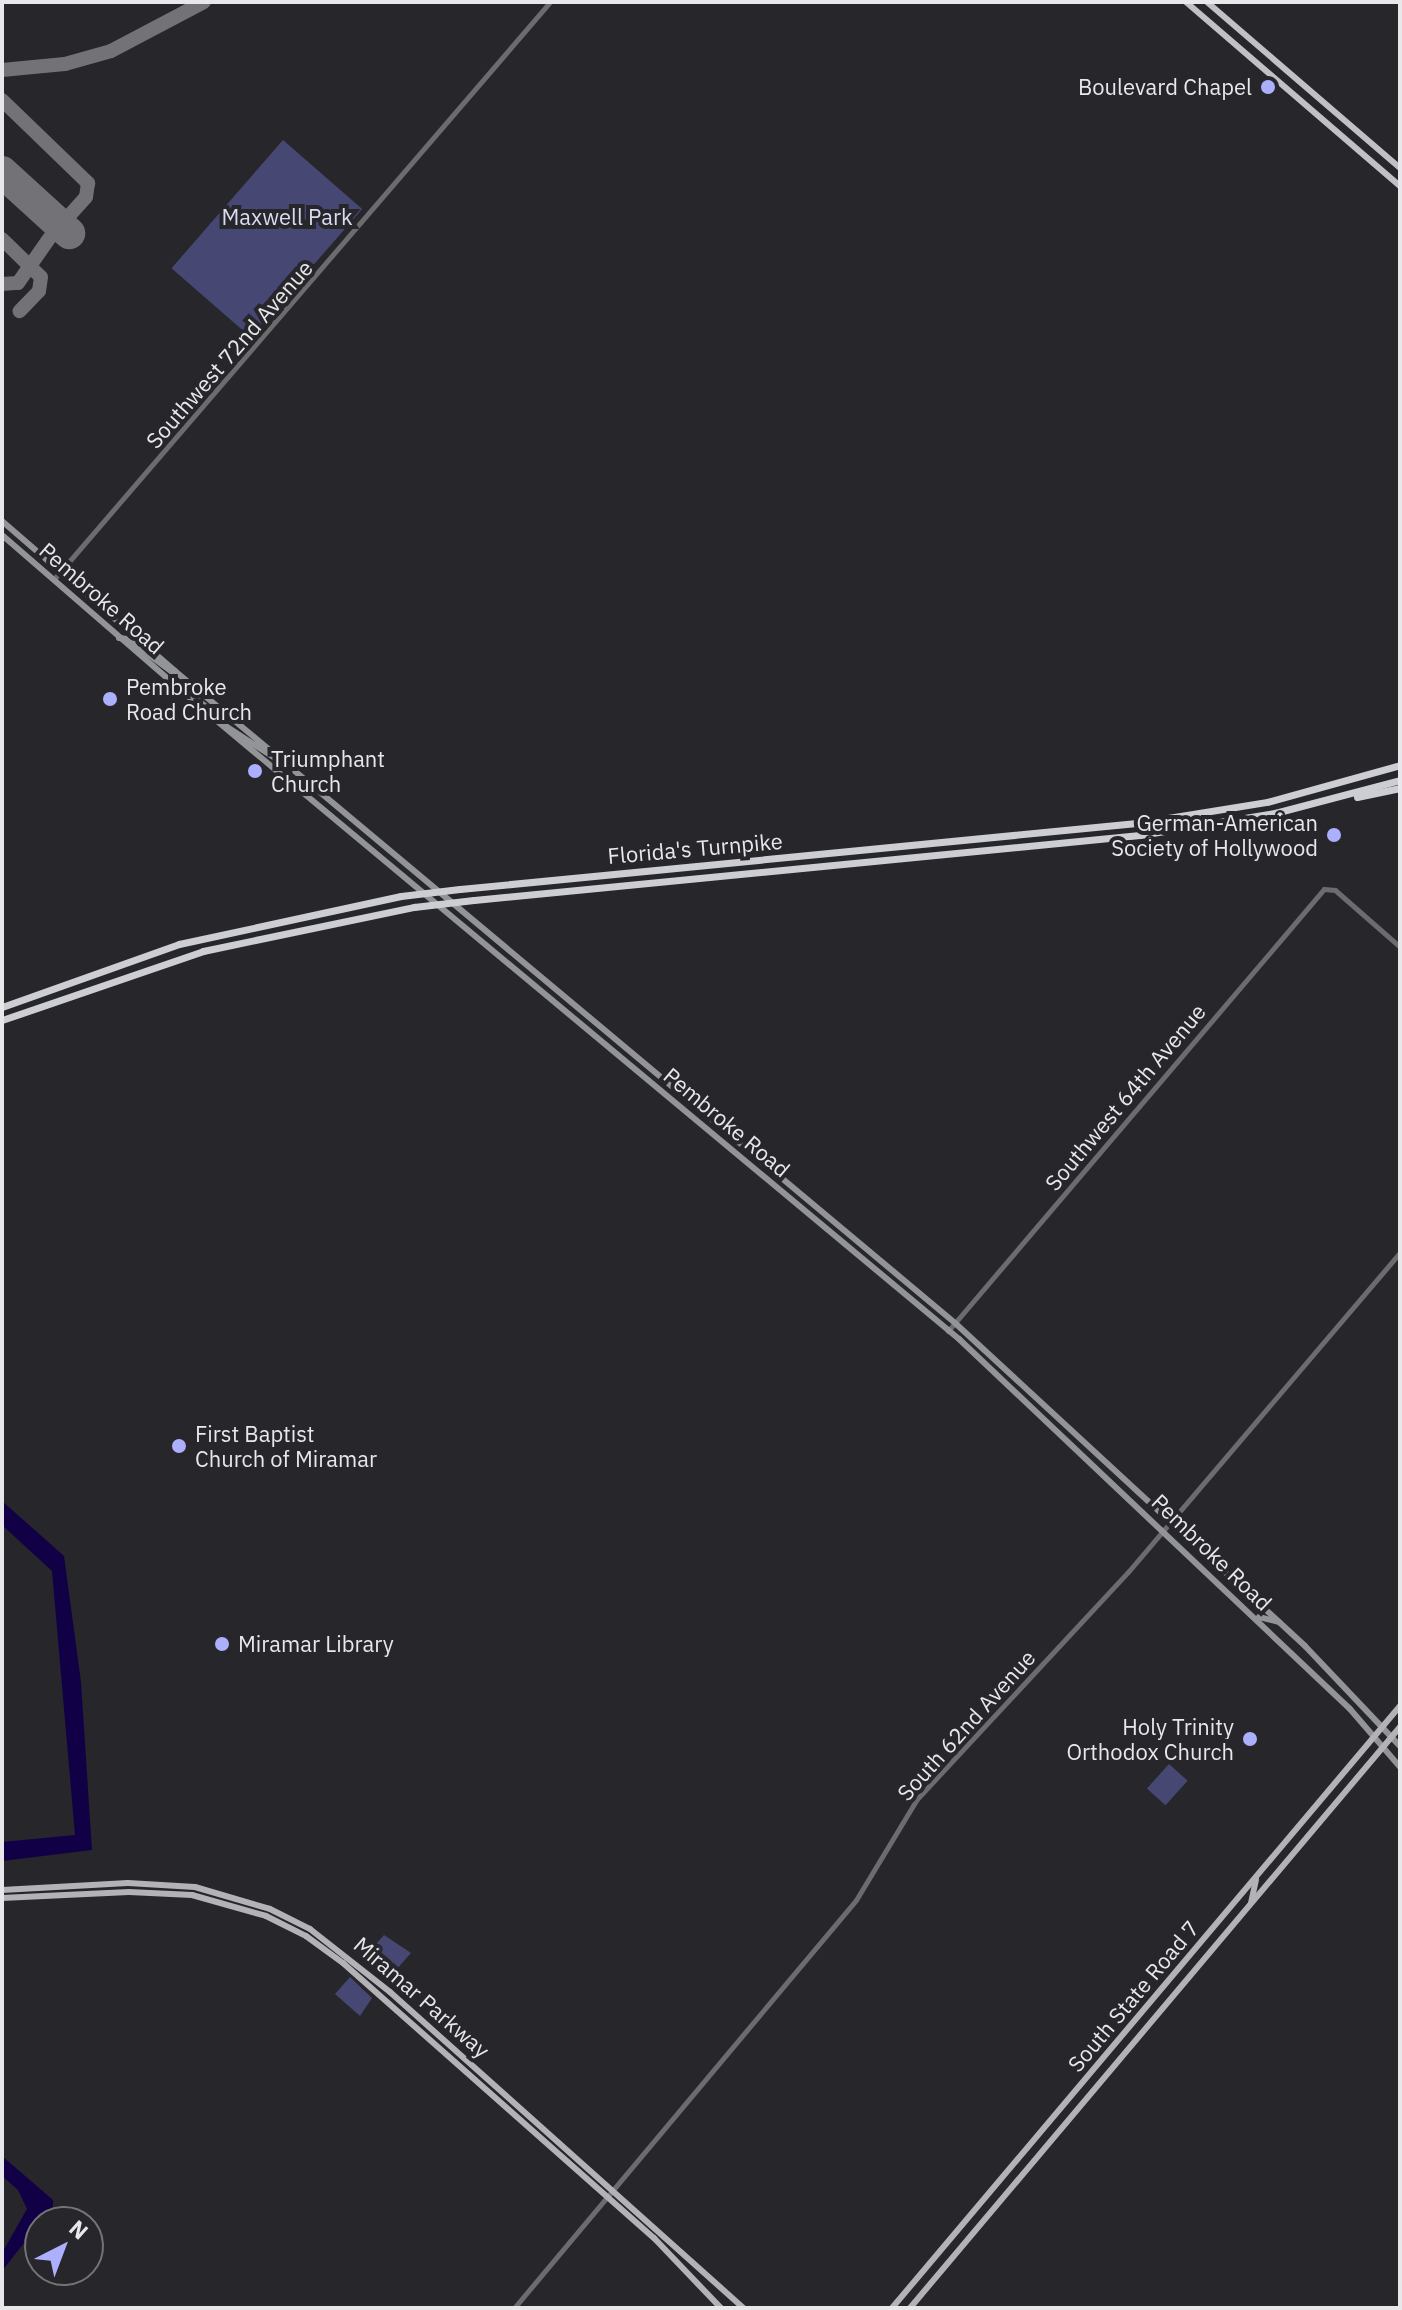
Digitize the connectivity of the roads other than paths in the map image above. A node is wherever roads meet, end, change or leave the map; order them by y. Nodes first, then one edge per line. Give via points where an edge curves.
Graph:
1 (550, 2) edge
2 (1186, 2) edge
3 (1207, 2) edge
4 (1400, 168) edge
5 (1388, 175) junction
6 (1400, 175) edge
7 (1400, 186) edge
8 (2, 521) edge
9 (2, 535) edge
10 (60, 572) junction
11 (54, 579) junction
12 (119, 638) junction
13 (178, 674) junction
14 (167, 679) junction
15 (229, 716) junction
16 (217, 721) junction
17 (284, 763) junction
18 (1400, 765) edge
19 (1400, 780) edge
20 (1400, 788) edge
21 (1343, 798) junction
22 (1400, 947) edge
23 (2, 1007) edge
24 (2, 1020) edge
25 (622, 1058) junction
26 (667, 1084) junction
27 (717, 1137) junction
28 (765, 1165) junction
29 (761, 1173) junction
30 (808, 1202) junction
31 (1400, 1252) edge
32 (955, 1323) junction
33 (948, 1331) junction
34 (997, 1375) junction
35 (1063, 1424) junction
36 (1170, 1524) junction
37 (1165, 1531) junction
38 (1219, 1584) junction
39 (1279, 1622) junction
40 (1400, 1706) edge
41 (1383, 1726) junction
42 (1400, 1727) edge
43 (1375, 1736) junction
44 (1392, 1736) junction
45 (1383, 1746) junction
46 (1400, 1746) edge
47 (1400, 1767) edge
48 (1257, 1876) junction
49 (2, 1890) edge
50 (2, 1898) edge
51 (1251, 1903) junction
52 (1206, 1937) junction
53 (1192, 1954) junction
54 (1205, 1958) junction
55 (1190, 1975) junction
56 (462, 2068) junction
57 (493, 2084) junction
58 (1016, 2163) junction
59 (1005, 2176) junction
60 (1013, 2184) junction
61 (612, 2189) junction
62 (607, 2196) junction
63 (1002, 2198) junction
64 (514, 2308) edge
65 (721, 2308) edge
66 (743, 2308) edge
67 (892, 2308) edge
68 (910, 2308) edge

1 - 10 street, Southwest 72nd Avenue
2 - 5 highway
3 - 4 highway
5 - 6 highway
5 - 7 highway
8 - 10 main road, Pembroke Road
9 - 11 main road, Pembroke Road
10 - 11 street, Southwest 72nd Avenue
10 - 13 main road, Pembroke Road
11 - 12 main road, Pembroke Road
12 - 13 main road via 128,639 168,673
12 - 14 main road, Pembroke Road
13 - 15 main road, Pembroke Road
14 - 15 main road via 218,716
14 - 16 main road, Pembroke Road
15 - 17 main road, Pembroke Road
16 - 17 main road
16 - 25 main road, Pembroke Road
17 - 26 main road, Pembroke Road
18 - 23 highway, Florida's Turnpike, bridge via 1267,802 1153,821 401,896 179,944
19 - 21 highway, Florida's Turnpike
20 - 21 highway
21 - 24 highway, Florida's Turnpike, bridge via 1140,835 414,907 203,951
22 - 32 street, Southwest 64th Avenue via 1330,888
25 - 26 main road
25 - 27 main road, Pembroke Road
26 - 28 main road, Pembroke Road
27 - 28 main road
27 - 29 main road, Pembroke Road
28 - 30 main road, Pembroke Road
29 - 30 main road
29 - 33 main road, Pembroke Road
30 - 32 main road, Pembroke Road
31 - 36 street, South 62nd Avenue
32 - 33 street, Southwest 64th Avenue
32 - 35 main road, Pembroke Road
33 - 34 main road, Pembroke Road
34 - 35 main road via 1052,1421
34 - 37 main road, Pembroke Road
35 - 36 main road, Pembroke Road
36 - 37 street, South 62nd Avenue
36 - 39 main road, Pembroke Road
37 - 38 main road, Pembroke Road
37 - 61 street, South 62nd Avenue via 917,1799 856,1900
38 - 39 main road via 1264,1622
38 - 43 main road, Pembroke Road
39 - 41 main road, Pembroke Road
40 - 41 main road, South State Road 7
41 - 43 main road, South State Road 7
41 - 44 main road, Pembroke Road
42 - 44 main road, South State Road 7
43 - 45 main road, Pembroke Road
43 - 48 main road, South State Road 7
44 - 45 main road, South State Road 7
44 - 46 main road, Pembroke Road
45 - 47 main road, Pembroke Road
45 - 51 main road, South State Road 7
48 - 51 main road
48 - 52 main road, South State Road 7
49 - 57 main road, Miramar Parkway via 167,1884 270,1909 349,1956
50 - 56 main road, Miramar Parkway via 165,1892 226,1902 266,1916 343,1963
51 - 54 main road, South State Road 7
52 - 53 main road, South State Road 7
52 - 54 main road
53 - 55 main road
53 - 58 main road, South State Road 7
54 - 55 main road, South State Road 7
55 - 60 main road, South State Road 7
56 - 57 main road
56 - 62 main road, Miramar Parkway
57 - 61 main road, Miramar Parkway
58 - 59 main road, South State Road 7
58 - 60 main road
59 - 63 main road
59 - 67 main road, South State Road 7
60 - 63 main road, South State Road 7
61 - 62 street, South 62nd Avenue
61 - 66 main road, Miramar Parkway
62 - 64 street, South 62nd Avenue
62 - 65 main road, Miramar Parkway
63 - 68 main road, South State Road 7

